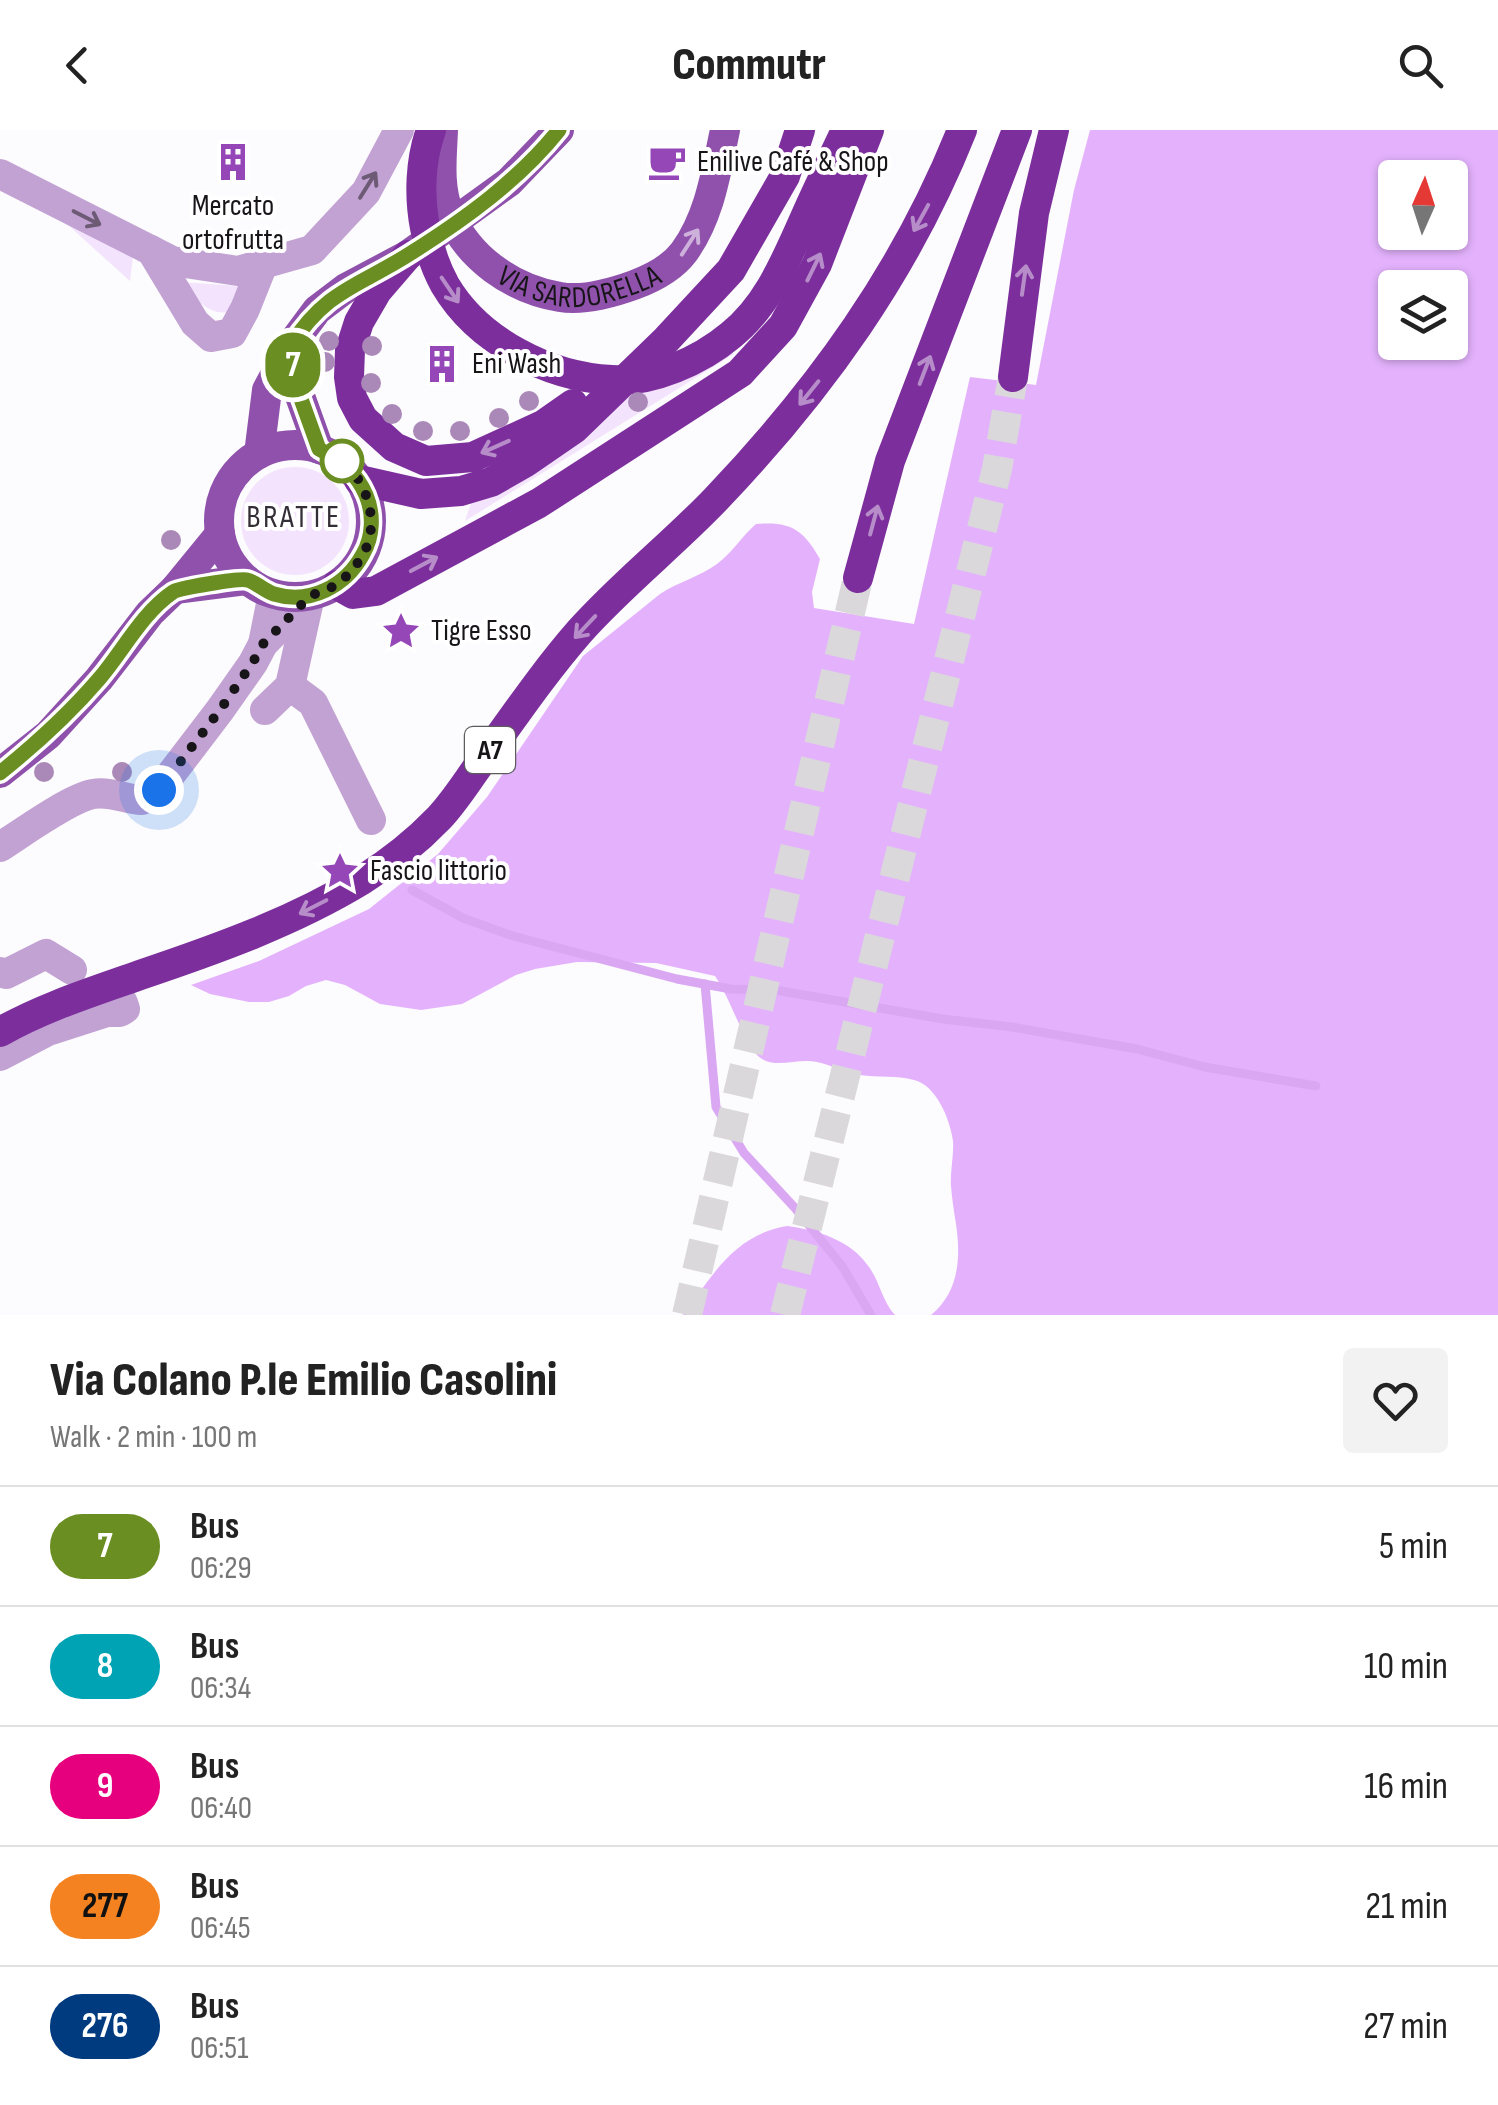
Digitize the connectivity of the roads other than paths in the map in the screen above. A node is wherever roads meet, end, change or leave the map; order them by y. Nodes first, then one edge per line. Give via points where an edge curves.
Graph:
1 (398, 130) edge
2 (431, 130) edge
3 (444, 130) edge
4 (558, 130) edge
5 (726, 130) edge
6 (800, 130) edge
7 (846, 130) edge
8 (869, 130) edge
9 (962, 130) edge
10 (1017, 130) edge
11 (1054, 130) edge
12 (2, 180) edge
13 (151, 250) junction
14 (408, 255) junction
15 (263, 264) junction
16 (666, 340) junction
17 (291, 345) junction
18 (1013, 377) tunnel mouth
19 (319, 449) junction
20 (260, 454) junction
21 (359, 480) junction
22 (220, 534) junction
23 (858, 578) tunnel mouth
24 (260, 587) junction
25 (176, 589) junction
26 (323, 590) junction
27 (263, 644) junction
28 (290, 686) junction
29 (265, 710) dead end
30 (0, 773) edge
31 (371, 820) dead end
32 (0, 847) edge
33 (72, 970) dead end
34 (0, 972) edge
35 (123, 1003) dead end
36 (0, 1032) edge
37 (0, 1056) edge

15 -> 1 street via 312,250 366,192
2 -> 7 highway, bridge via 420,204 430,253 446,287 506,346 548,367 614,380 672,369 729,337 754,314
3 -> 5 main road, VIA SARDORELLA, bridge via 441,178 462,237 492,269 524,288 563,298 611,294 654,278 682,255 703,221
4 - 14 main road via 510,182
6 - 16 highway via 784,176 732,270
26 -> 8 highway via 376,591 539,503 740,373 783,326 816,264
9 -> 36 highway, A7 via 928,208 838,358 714,501 582,629 440,817 366,878 314,907
23 -> 10 highway via 890,462
18 -> 11 highway via 1034,214
12 -> 13 street
13 - 15 street via 172,261 238,271
13 - 15 street via 195,323 211,337 232,333
16 -> 14 highway via 543,425 473,457 426,461 394,447 363,420 349,377 359,322
14 - 17 main road via 317,310
16 - 21 highway via 574,428 491,482 421,494
17 - 19 main road via 296,385
17 - 20 main road via 267,390
19 - 20 main road via 299,445
19 - 21 main road
20 - 22 main road via 227,488
21 - 26 main road via 372,525 366,549 354,569
22 - 24 main road via 234,566
22 - 25 main road
24 - 25 main road
24 - 26 main road via 291,597
24 - 27 street
25 - 30 main road via 48,734
26 - 27 street
26 - 28 street
27 - 32 street via 159,790 142,800 90,794
28 - 29 street
28 - 31 street via 313,704
33 - 34 street via 46,954
35 - 37 street via 120,1012 48,1031

